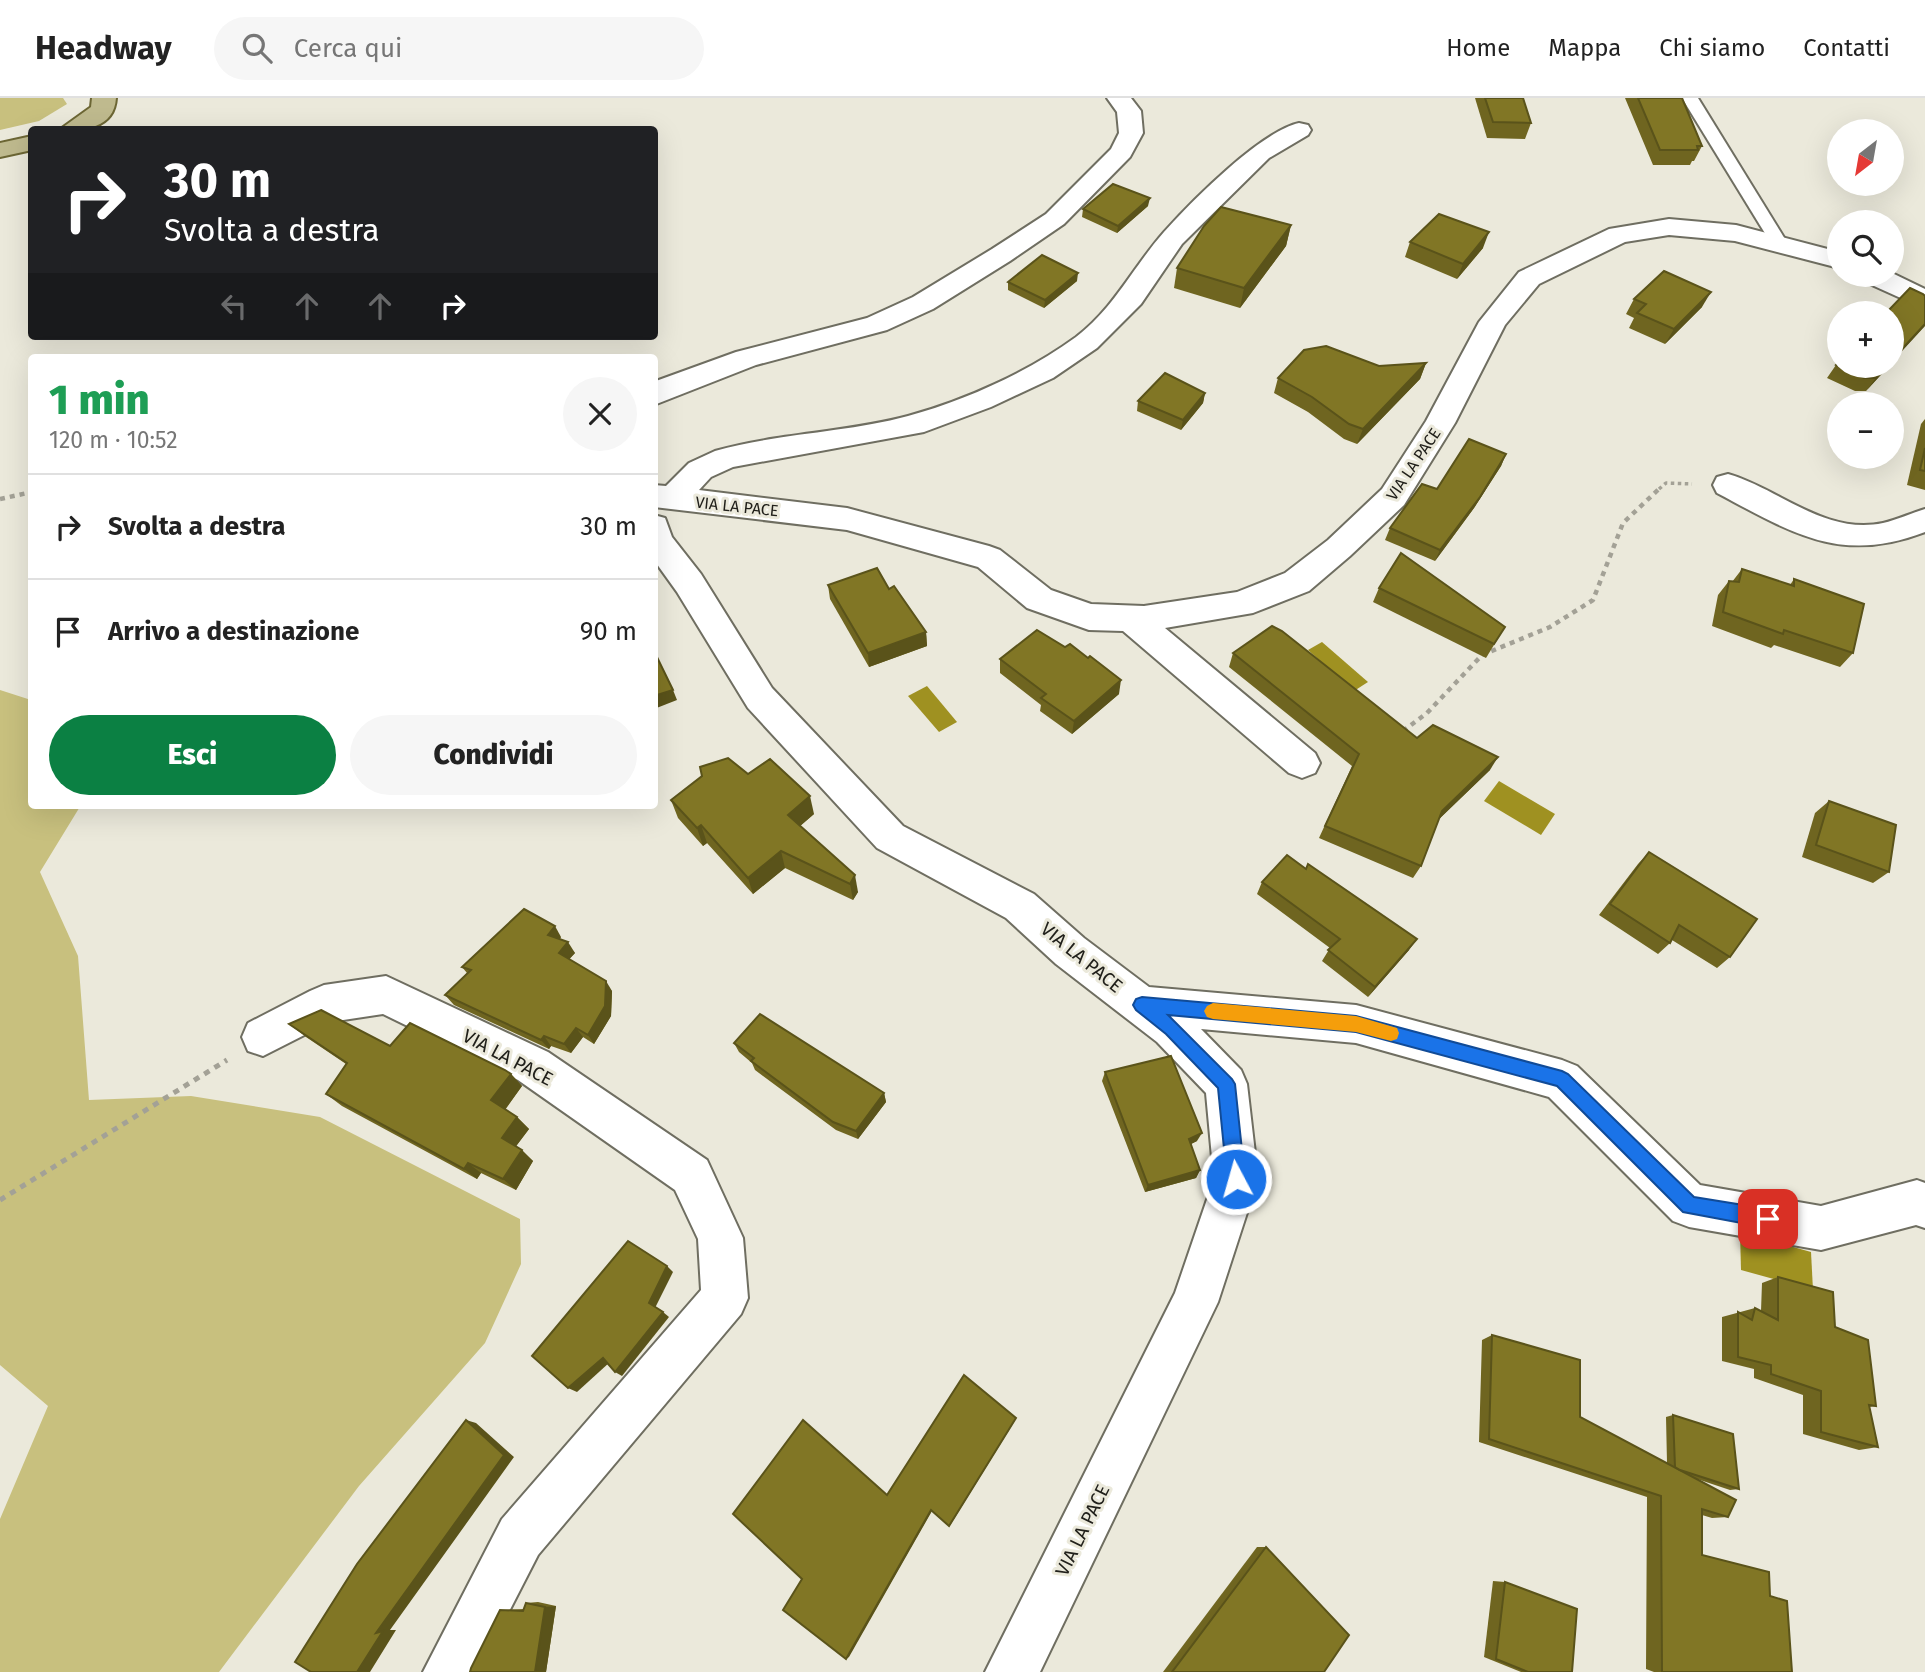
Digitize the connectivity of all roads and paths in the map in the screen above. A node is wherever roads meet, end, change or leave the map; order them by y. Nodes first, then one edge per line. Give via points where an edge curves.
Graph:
1 (104, 98) edge
2 (1119, 98) edge
3 (1690, 98) edge
4 (79, 126) edge
5 (1298, 131) dead end
6 (28, 144) edge
7 (0, 150) edge
8 (1780, 243) junction
9 (1827, 257) edge
10 (1901, 287) edge
11 (1925, 301) edge
12 (658, 393) edge
13 (1728, 485) joint
14 (28, 493) edge
15 (0, 499) edge
16 (660, 507) edge
17 (1925, 520) edge
18 (658, 529) edge
19 (658, 541) edge
20 (1130, 619) junction
21 (1396, 735) edge
22 (1302, 763) dead end
23 (1142, 1005) junction
24 (263, 1037) joint
25 (0, 1200) edge
26 (1925, 1206) edge
27 (450, 1672) edge
28 (1012, 1672) edge

1 - 4 main road via 103,110
2 - 12 street via 1129,111 1131,133 1121,152 1055,219 1001,256 923,303 877,324 746,358
3 - 8 lane
5 - 16 street via 1260,153 1173,238 1131,298 1087,342 1043,371 913,425 726,458 700,470
6 - 7 main road
8 - 9 street, VIA LA PACE
8 - 20 street, VIA LA PACE via 1736,233 1669,227 1618,235 1529,278 1493,322 1440,424 1393,497 1339,548 1297,582 1241,604
10 - 11 street
13 - 17 street via 1785,514 1840,534 1879,536
13 - 21 path via 1666,483 1623,523 1593,600 1550,627 1482,655 1427,713
14 - 15 path
16 - 18 street, VIA LA PACE
16 - 20 street, VIA LA PACE via 847,519 989,558 1039,599 1089,618
19 - 23 street, VIA LA PACE via 760,698 890,837 1020,906
20 - 22 street
23 - 26 street via 1356,1024 1562,1080 1689,1205 1821,1228 1917,1202
23 - 28 street, VIA LA PACE via 1172,1028 1226,1084 1236,1179 1195,1301
24 - 25 path
24 - 27 street, VIA LA PACE via 324,1004 386,995 533,1066 691,1175 720,1238 725,1298 520,1537

